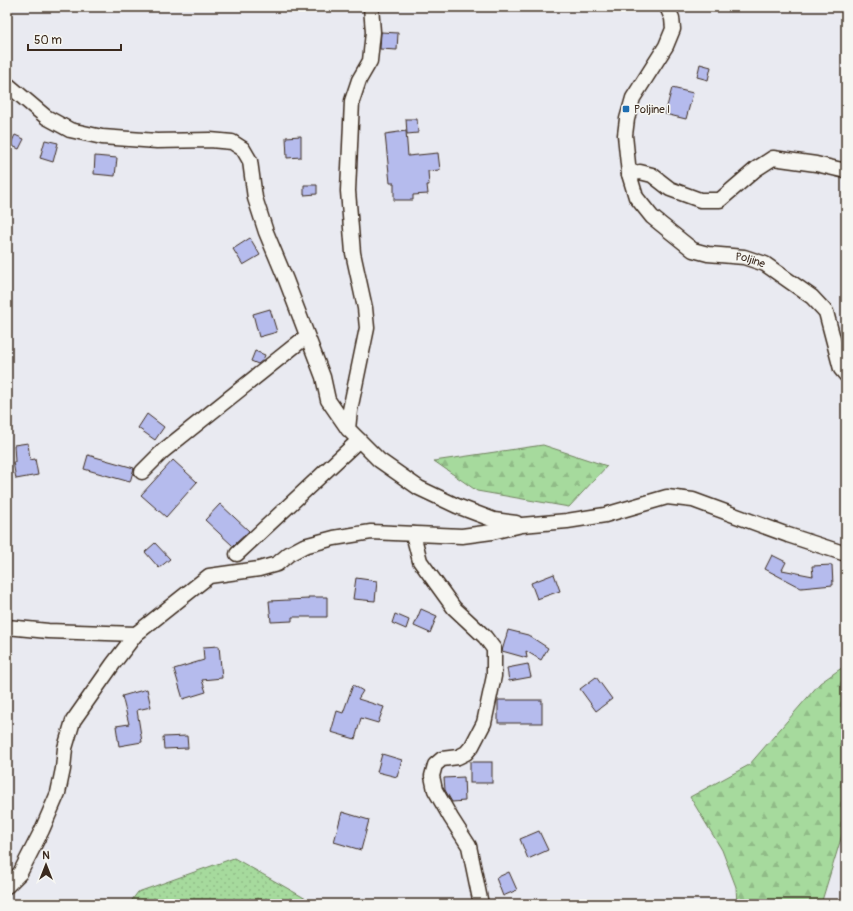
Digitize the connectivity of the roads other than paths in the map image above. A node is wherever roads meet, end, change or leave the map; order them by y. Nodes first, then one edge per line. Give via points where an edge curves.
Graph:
1 (371, 7) edge
2 (667, 7) edge
3 (7, 84) edge
4 (846, 171) edge
5 (629, 174) junction
6 (307, 336) junction
7 (846, 375) edge
8 (348, 429) junction
9 (359, 440) junction
10 (142, 472) dead end
11 (522, 525) junction
12 (413, 534) junction
13 (237, 554) dead end
14 (846, 554) edge
15 (7, 627) edge
16 (136, 634) junction
17 (7, 886) edge
18 (481, 904) edge

1 - 8 street via 373,32 370,61 359,80 352,101 348,191 354,253 367,328
2 - 5 street, Poljine via 673,29 666,46 632,98 626,120
3 - 6 street via 46,117 70,130 110,138 232,142 243,149 250,161 255,198 266,232
4 - 5 street via 773,158 720,200 700,200 670,189 652,175 640,172
5 - 7 street, Poljine via 636,197 652,217 693,250 744,257 765,264 812,297 826,312 841,369
6 - 8 street via 323,376 328,400
6 - 10 street via 163,451
8 - 9 street
9 - 11 street via 379,460 419,488 494,520
9 - 13 street
11 - 12 street via 462,536
11 - 14 street via 604,516 667,497 693,500
12 - 16 street via 371,532 334,538 304,546 277,564 209,576
12 - 18 street via 420,560 454,608 494,649 494,676 484,724 466,753 442,759 435,765 432,776 435,790 469,846
15 - 16 street
16 - 17 street via 73,721 65,748 58,793 20,873

